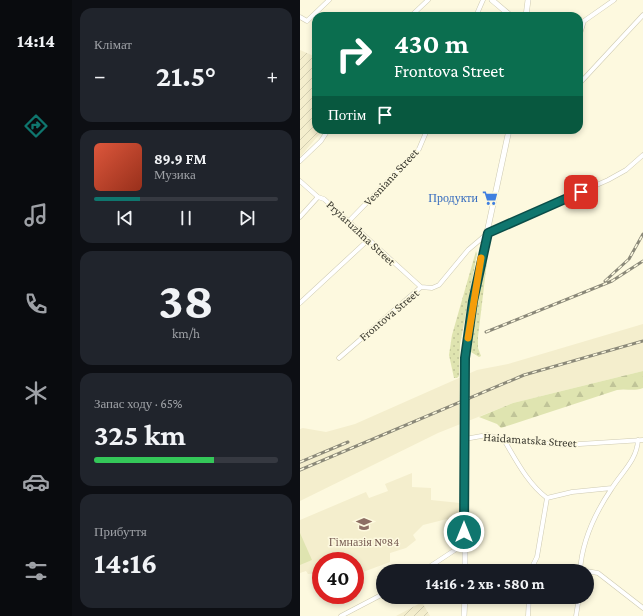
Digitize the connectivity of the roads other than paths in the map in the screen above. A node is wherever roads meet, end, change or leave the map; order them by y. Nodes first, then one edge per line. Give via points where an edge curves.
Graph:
1 (329, 0) edge
2 (428, 0) edge
3 (483, 0) edge
4 (492, 0) edge
5 (528, 0) edge
6 (614, 0) edge
7 (317, 12) edge
8 (415, 12) edge
9 (478, 12) edge
10 (506, 12) edge
11 (526, 12) edge
12 (643, 14) edge
13 (300, 17) edge
14 (312, 17) edge
15 (583, 24) edge
16 (583, 80) edge
17 (325, 134) edge
18 (425, 134) edge
19 (508, 134) edge
20 (643, 155) edge
21 (300, 161) edge
22 (300, 181) edge
23 (318, 197) junction
24 (300, 217) edge
25 (349, 221) junction
26 (488, 233) junction
27 (368, 240) junction
28 (420, 287) junction
29 (300, 303) edge
30 (339, 358) dead end
31 (465, 439) junction
32 (504, 440) junction
33 (641, 440) edge
34 (612, 488) junction
35 (547, 498) junction
36 (464, 544) junction
37 (434, 564) edge
38 (465, 564) edge
39 (534, 564) edge
40 (581, 564) edge
41 (594, 573) edge
42 (376, 598) edge
43 (465, 604) edge
44 (529, 604) edge
45 (578, 604) edge
46 (643, 608) edge
47 (341, 616) edge
48 (464, 616) edge
49 (528, 616) edge
50 (576, 616) edge

1 - 7 street
2 - 8 street
3 - 9 street
4 - 10 street
5 - 11 street
6 - 15 street
12 - 16 street
13 - 14 street via 306,21
17 - 21 street
18 - 25 street, Vesniana Street via 419,149
19 - 26 street
20 - 26 street, Frontova Street via 626,170 608,180
22 - 23 street, Pryiaruzhna Street
23 - 24 street
23 - 25 street, Pryiaruzhna Street via 324,199
25 - 27 street, Pryiaruzhna Street
26 - 28 street, Frontova Street via 468,250 439,285 432,288
26 - 31 street, bridge via 473,301 465,358
27 - 28 street, Pryiaruzhna Street
27 - 29 street
28 - 30 street, Frontova Street
31 - 32 street, Haidamatska Street via 486,434
31 - 36 street
32 - 33 street, Haidamatska Street via 564,444
32 - 35 street via 521,468 540,493
33 - 34 street via 637,451
34 - 35 street via 572,492
34 - 40 street via 593,520 582,552
35 - 39 street via 537,557
36 - 37 street
36 - 38 street
41 - 46 street
42 - 47 street
43 - 48 street
44 - 49 street
45 - 50 street

